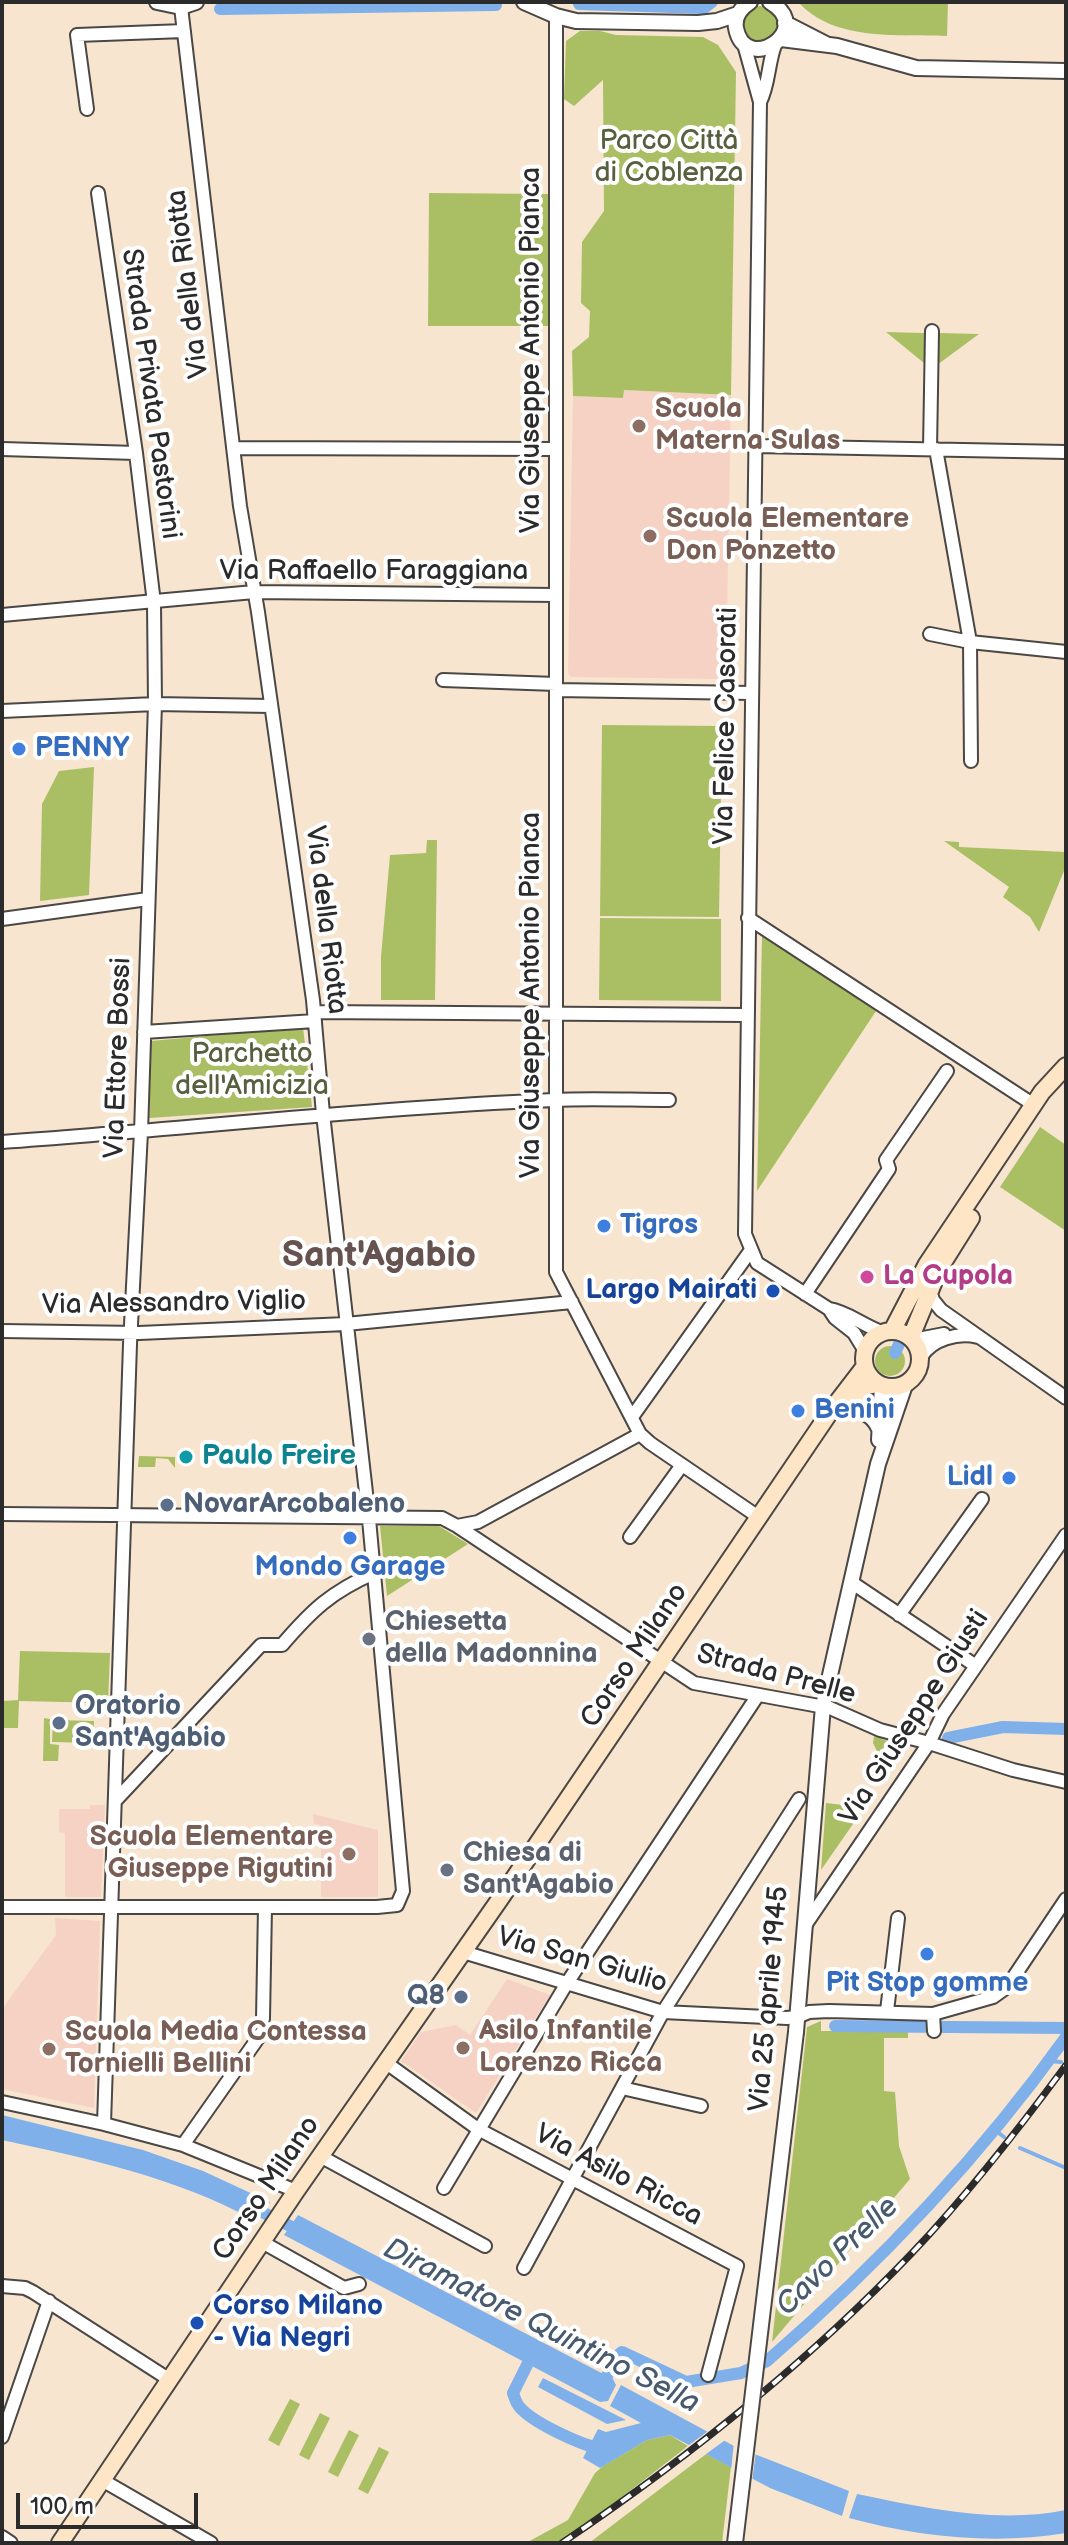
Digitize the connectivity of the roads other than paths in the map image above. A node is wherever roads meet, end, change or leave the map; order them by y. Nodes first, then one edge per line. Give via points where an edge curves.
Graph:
1 (144, 2) edge
2 (196, 2) edge
3 (524, 2) edge
4 (750, 2) edge
5 (770, 2) edge
6 (160, 3) edge
7 (181, 7) junction
8 (738, 14) junction
9 (556, 16) junction
10 (698, 23) junction
11 (785, 23) junction
12 (184, 31) junction
13 (742, 41) junction
14 (778, 42) junction
15 (826, 44) junction
16 (1066, 71) edge
17 (760, 102) junction
18 (87, 109) dead end
19 (98, 193) dead end
20 (932, 331) dead end
21 (755, 446) junction
22 (233, 448) junction
23 (2, 449) edge
24 (556, 449) junction
25 (933, 449) junction
26 (1066, 452) edge
27 (136, 453) junction
28 (254, 592) junction
29 (556, 595) junction
30 (154, 603) junction
31 (2, 615) edge
32 (930, 634) dead end
33 (970, 642) junction
34 (1066, 652) edge
35 (443, 680) dead end
36 (556, 687) junction
37 (751, 693) junction
38 (155, 704) junction
39 (271, 706) junction
40 (2, 711) edge
41 (971, 761) dead end
42 (148, 899) junction
43 (748, 918) junction
44 (2, 919) edge
45 (556, 1015) junction
46 (747, 1015) junction
47 (314, 1016) junction
48 (144, 1032) junction
49 (1066, 1068) edge
50 (947, 1071) dead end
51 (556, 1100) junction
52 (669, 1100) dead end
53 (1034, 1105) junction
54 (323, 1114) junction
55 (141, 1132) junction
56 (2, 1142) edge
57 (751, 1250) junction
58 (939, 1269) junction
59 (930, 1291) junction
60 (805, 1294) junction
61 (572, 1302) junction
62 (829, 1309) junction
63 (913, 1311) junction
64 (346, 1324) junction
65 (2, 1331) edge
66 (130, 1332) junction
67 (887, 1332) junction
68 (978, 1336) junction
69 (912, 1338) junction
70 (936, 1339) junction
71 (921, 1357) junction
72 (865, 1358) junction
73 (880, 1385) junction
74 (905, 1385) junction
75 (1066, 1398) edge
76 (889, 1406) junction
77 (837, 1411) junction
78 (632, 1417) junction
79 (818, 1431) junction
80 (880, 1431) junction
81 (642, 1435) junction
82 (878, 1464) junction
83 (682, 1465) junction
84 (982, 1499) dead end
85 (2, 1514) edge
86 (125, 1516) junction
87 (760, 1518) junction
88 (369, 1519) junction
89 (457, 1526) junction
90 (1066, 1535) edge
91 (630, 1537) dead end
92 (374, 1573) junction
93 (851, 1582) junction
94 (899, 1615) junction
95 (661, 1663) junction
96 (976, 1666) junction
97 (758, 1695) junction
98 (823, 1706) junction
99 (929, 1743) junction
100 (1066, 1782) edge
101 (799, 1799) dead end
102 (116, 1800) junction
103 (1066, 1899) edge
104 (2, 1907) edge
105 (113, 1907) junction
106 (265, 1907) junction
107 (898, 1918) dead end
108 (804, 1927) junction
109 (463, 1952) junction
110 (567, 1983) junction
111 (887, 2011) junction
112 (663, 2012) junction
113 (796, 2025) junction
114 (385, 2062) junction
115 (622, 2088) junction
116 (2, 2102) edge
117 (701, 2106) dead end
118 (104, 2124) junction
119 (478, 2129) junction
120 (183, 2145) junction
121 (320, 2156) junction
122 (572, 2179) junction
123 (444, 2188) dead end
124 (291, 2198) junction
125 (264, 2239) junction
126 (485, 2246) dead end
127 (524, 2268) dead end
128 (359, 2284) dead end
129 (2, 2286) edge
130 (49, 2301) junction
131 (708, 2375) dead end
132 (170, 2380) junction
133 (2, 2437) edge
134 (102, 2480) junction
135 (2, 2537) edge
136 (11, 2543) edge
137 (60, 2543) edge
138 (211, 2543) edge
139 (735, 2543) edge

1 - 6 street
2 - 7 street
3 - 9 street
4 - 8 street
5 - 11 street
6 - 7 street
7 - 12 street, Via della Riotta
8 - 10 street
8 - 13 street
9 - 10 street via 576,21
9 - 24 street, Via Giuseppe Antonio Pianca
10 - 13 street
11 - 14 street
11 - 15 street
12 - 18 street via 77,35
12 - 22 street, Via della Riotta
13 - 14 street via 759,50
13 - 17 street
14 - 15 street
14 - 17 street via 768,60
15 - 16 street via 916,68
17 - 21 street, Via Felice Casorati
19 - 27 street, Strada Privata Pastorini
20 - 25 street
21 - 25 street
21 - 37 street, Via Felice Casorati
22 - 24 street
22 - 28 street, Via della Riotta
23 - 27 street
24 - 29 street, Via Giuseppe Antonio Pianca
25 - 26 street
25 - 33 street
27 - 30 street, Strada Privata Pastorini
28 - 29 street, Via Raffaello Faraggiana
28 - 30 street, Via Raffaello Faraggiana
28 - 39 street, Via della Riotta
29 - 36 street, Via Giuseppe Antonio Pianca
30 - 31 street, Via Raffaello Faraggiana
30 - 38 street, Via Ettore Bossi
32 - 33 street
33 - 34 street
33 - 41 street
35 - 36 street
36 - 37 street
36 - 45 street, Via Giuseppe Antonio Pianca
37 - 43 street, Via Felice Casorati
38 - 39 street
38 - 40 street
38 - 42 street, Via Ettore Bossi
39 - 47 street, Via della Riotta
42 - 44 street
42 - 48 street, Via Ettore Bossi
43 - 46 street, Via Felice Casorati
43 - 53 street
45 - 46 street
45 - 47 street
45 - 51 street, Via Giuseppe Antonio Pianca
46 - 57 street, Via Felice Casorati via 744,1202
47 - 48 street
47 - 54 street, Via della Riotta
48 - 55 street, Via Ettore Bossi
49 - 53 main road
49 - 58 main road
50 - 60 street
51 - 52 street
51 - 54 street
51 - 61 street, Via Giuseppe Antonio Pianca via 556,1272
53 - 58 main road via 938,1262
53 - 63 main road via 927,1264
54 - 55 street
54 - 64 street, Via della Riotta
55 - 56 street
55 - 66 street, Via Ettore Bossi
57 - 60 street via 757,1263
57 - 78 street
58 - 59 main road
59 - 63 main road
59 - 68 street via 941,1310
60 - 62 street
61 - 64 street, Via Alessandro Viglio
61 - 78 street, Via Giuseppe Antonio Pianca
62 - 67 street
62 - 72 street via 854,1333
63 - 67 main road
63 - 69 main road
64 - 66 street, Via Alessandro Viglio
64 - 88 street, Via della Riotta
65 - 66 street, Via Alessandro Viglio
66 - 86 street, Via Ettore Bossi
67 - 69 main road
67 - 72 main road via 873,1338
68 - 70 street
68 - 75 street
69 - 70 street
69 - 71 main road
70 - 71 street
71 - 74 main road via 918,1372
72 - 73 main road via 870,1376
72 - 79 main road, Corso Milano
73 - 74 main road
73 - 76 street
73 - 77 main road, Corso Milano via 867,1386
74 - 76 street
76 - 80 street, Via 25 aprile 1945
76 - 82 street, Via 25 aprile 1945
77 - 79 main road, Corso Milano
77 - 80 street via 863,1412 875,1418
78 - 81 street, Via Giuseppe Antonio Pianca
79 - 87 main road, Corso Milano
80 - 82 street, Via 25 aprile 1945
81 - 83 street
81 - 89 street via 478,1522
82 - 93 street, Via 25 aprile 1945
83 - 87 street
83 - 91 street
84 - 94 street
85 - 86 street
86 - 88 street
86 - 102 street, Via Ettore Bossi
87 - 95 main road, Corso Milano
88 - 89 street via 442,1518
88 - 92 street, Via della Riotta
89 - 95 street, Strada Prelle
90 - 96 street, Via Giuseppe Giusti
92 - 102 street via 313,1609 282,1645 261,1645
92 - 106 street, Via della Riotta via 403,1891 397,1905
93 - 94 street
93 - 98 street, Via 25 aprile 1945
94 - 96 street
95 - 97 street, Strada Prelle via 694,1683
95 - 109 main road, Corso Milano
96 - 99 street, Via Giuseppe Giusti
97 - 98 street, Strada Prelle
97 - 110 street
98 - 99 street, Strada Prelle
98 - 108 street, Via 25 aprile 1945
99 - 100 street, Strada Prelle
99 - 108 street, Via Giuseppe Giusti
101 - 112 street
102 - 105 street, Via Ettore Bossi
103 - 111 street, Via San Giulio via 1007,1987 993,1997 934,2023
104 - 105 street
105 - 106 street
105 - 118 street, Via Ettore Bossi
106 - 120 street via 263,2025
107 - 111 street
108 - 113 street, Via 25 aprile 1945
109 - 110 street, Via San Giulio
109 - 114 main road, Corso Milano
110 - 112 street, Via San Giulio
110 - 119 street
111 - 113 street, Via San Giulio via 809,2012
112 - 113 street, Via San Giulio
112 - 115 street
113 - 139 street, Via 25 aprile 1945, bridge
114 - 119 street, Via Asilo Ricca
114 - 121 main road, Corso Milano
115 - 117 street
115 - 122 street
116 - 118 street
118 - 120 street
119 - 122 street, Via Asilo Ricca
119 - 123 street
120 - 124 street
121 - 124 main road, Corso Milano
121 - 126 street
122 - 127 street
122 - 131 street, Via Asilo Ricca via 737,2266
124 - 125 main road, Corso Milano
125 - 128 street via 344,2288
125 - 132 main road, Corso Milano
129 - 130 street via 25,2288
130 - 132 street
130 - 133 street
132 - 134 main road, Corso Milano
134 - 137 main road, Corso Milano
134 - 138 street
135 - 136 street

